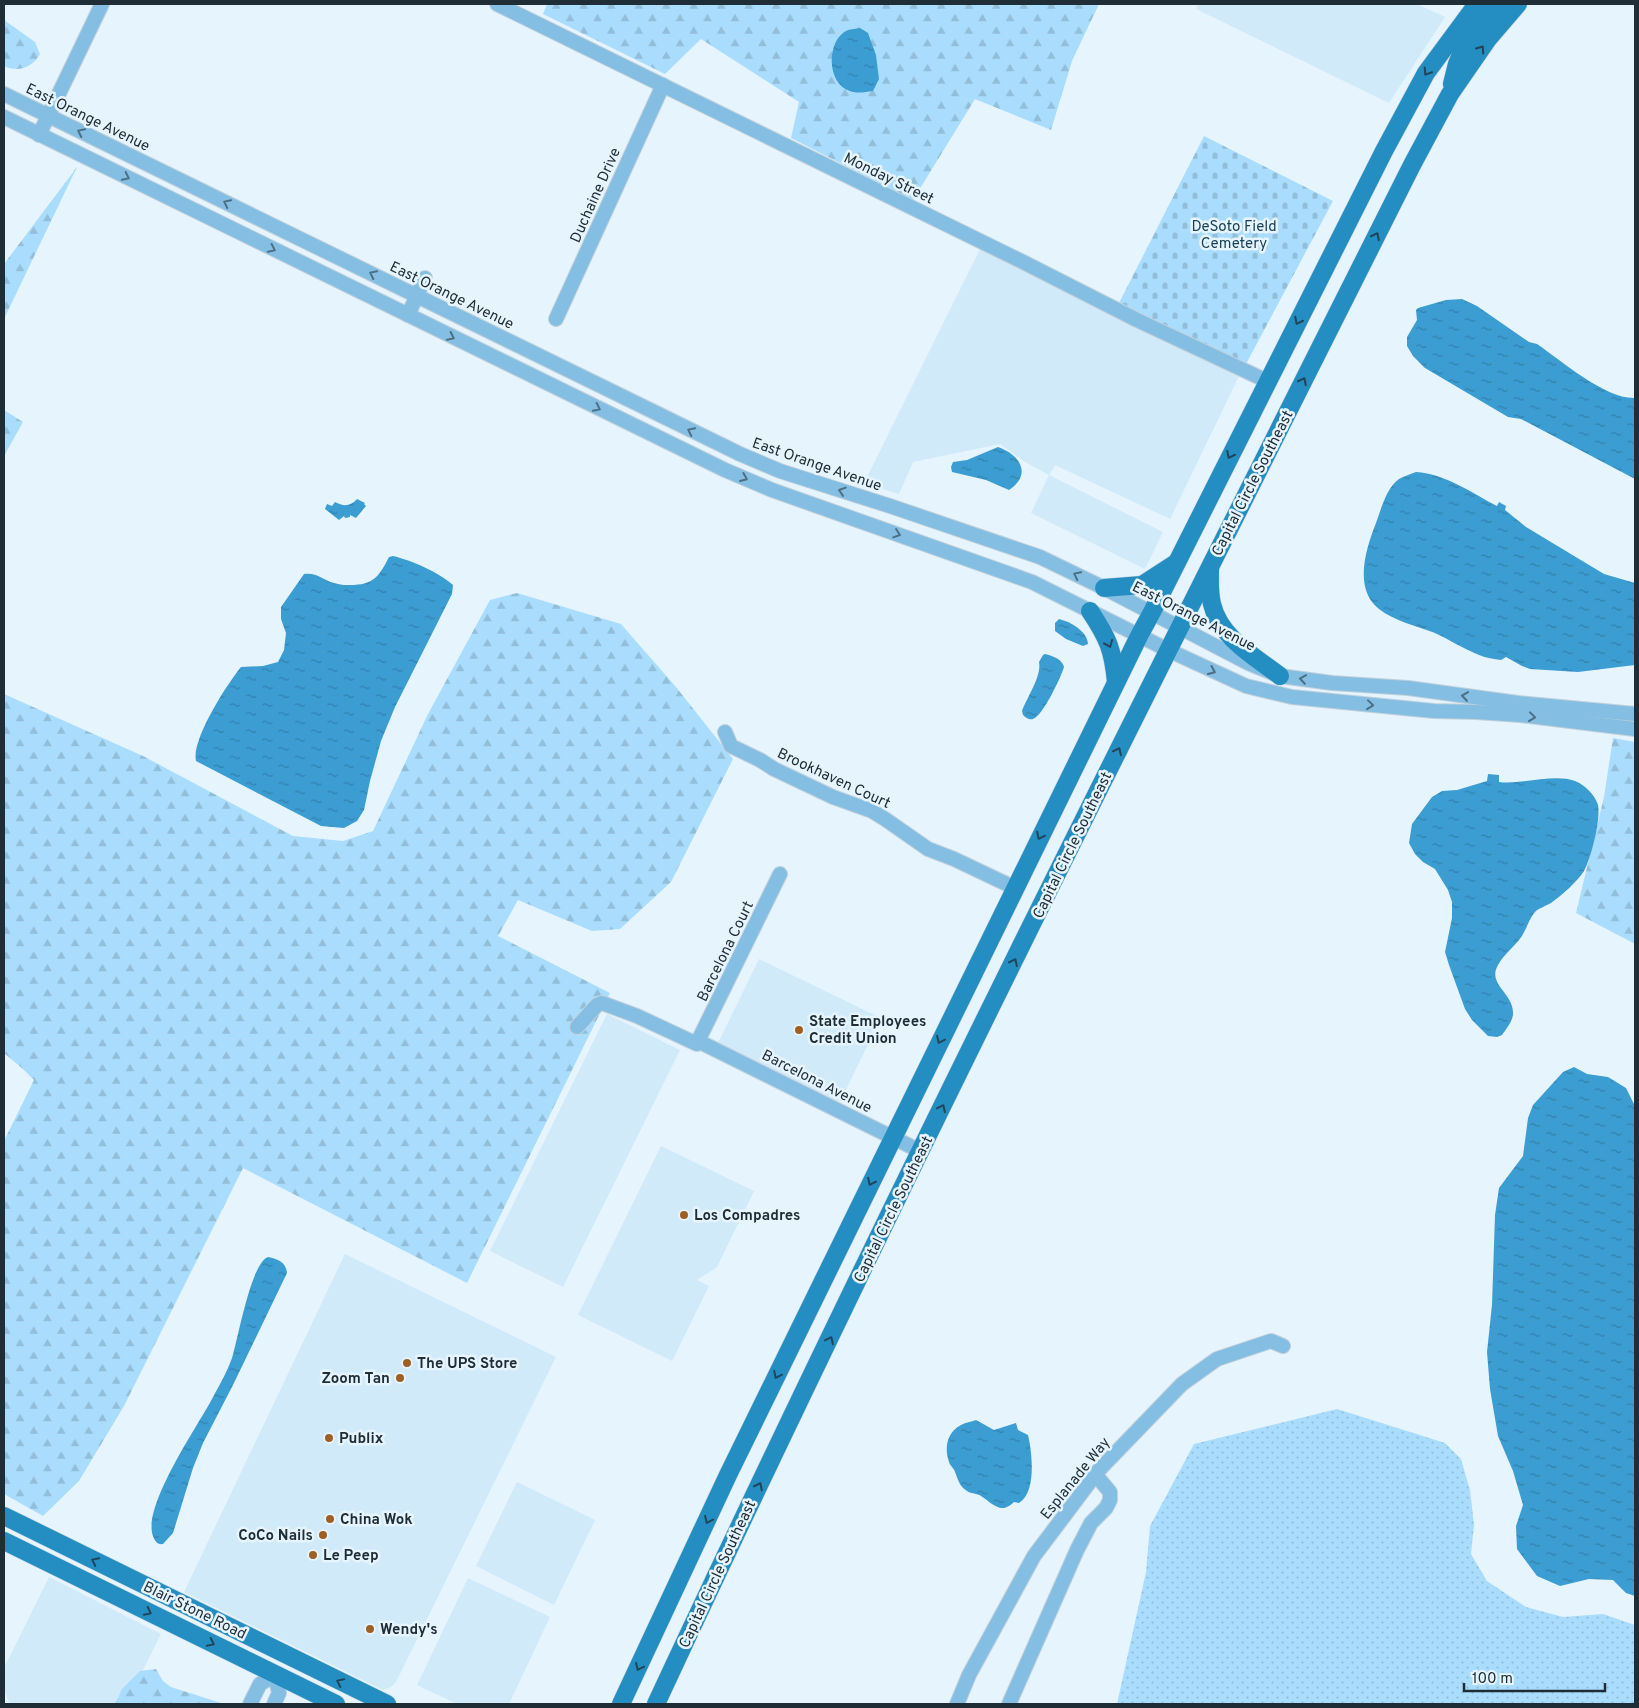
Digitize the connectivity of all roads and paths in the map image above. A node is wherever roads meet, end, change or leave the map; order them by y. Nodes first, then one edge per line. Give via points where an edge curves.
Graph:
1 (102, 4) edge
2 (497, 4) edge
3 (1477, 4) edge
4 (1497, 4) edge
5 (1518, 4) edge
6 (662, 85) junction
7 (4, 94) edge
8 (1450, 94) junction
9 (48, 116) junction
10 (4, 117) edge
11 (39, 135) junction
12 (425, 278) dead end
13 (417, 296) junction
14 (408, 315) junction
15 (556, 319) dead end
16 (1267, 382) junction
17 (1177, 563) junction
18 (1210, 566) junction
19 (1104, 588) junction
20 (1090, 611) junction
21 (1152, 612) junction
22 (1178, 627) junction
23 (1139, 636) junction
24 (1168, 650) junction
25 (1280, 676) junction
26 (1116, 682) junction
27 (1635, 714) edge
28 (1635, 729) edge
29 (725, 732) dead end
30 (780, 874) dead end
31 (1015, 888) junction
32 (577, 1028) dead end
33 (698, 1042) junction
34 (892, 1138) junction
35 (920, 1151) junction
36 (1283, 1346) dead end
37 (1095, 1474) junction
38 (4, 1516) edge
39 (4, 1541) edge
40 (285, 1655) junction
41 (275, 1675) junction
42 (250, 1704) edge
43 (274, 1704) edge
44 (336, 1704) edge
45 (387, 1704) edge
46 (622, 1704) edge
47 (656, 1704) edge
48 (957, 1704) edge
49 (1009, 1704) edge

1 - 9 street
2 - 6 street, Monday Street
3 -> 16 main road, Capital Circle Southeast via 1426,73
4 - 8 main road via 1463,48
8 -> 5 main road, Capital Circle Southeast via 1488,39
6 - 15 street, Duchaine Drive
6 - 16 street, Monday Street
7 - 9 street, East Orange Avenue
18 -> 8 main road, Capital Circle Southeast
9 - 11 street
13 -> 9 street, East Orange Avenue
10 - 11 street
11 -> 14 street
12 - 13 street
13 - 14 street
19 -> 13 street, East Orange Avenue via 1005,544 748,458
14 -> 20 street via 732,474 1032,582
16 -> 17 main road, Capital Circle Southeast
17 - 19 main road via 1142,585
17 - 21 main road, Capital Circle Southeast
18 - 22 main road, Capital Circle Southeast
18 - 25 main road via 1212,604 1224,630
19 - 21 street, East Orange Avenue
20 - 23 street
20 -> 26 main road via 1112,648
21 - 22 street, East Orange Avenue
21 - 23 main road, Capital Circle Southeast
22 - 24 main road, Capital Circle Southeast
22 - 25 street, East Orange Avenue
23 - 24 street
23 - 26 main road, Capital Circle Southeast
24 -> 28 street via 1246,686 1292,697 1434,711 1520,715
35 -> 24 main road, Capital Circle Southeast
27 -> 25 street, East Orange Avenue
26 -> 31 main road, Capital Circle Southeast
29 - 31 street, Brookhaven Court via 731,746 833,797 872,812 928,849
30 - 33 street, Barcelona Court
31 -> 34 main road, Capital Circle Southeast
32 - 33 street, Barcelona Avenue via 597,1004 602,1003
33 - 34 street, Barcelona Avenue
34 - 35 street, Barcelona Avenue
34 -> 46 main road, Capital Circle Southeast via 728,1475
47 -> 35 main road, Capital Circle Southeast via 741,1520
36 - 37 street, Esplanade Way via 1271,1341 1217,1359 1182,1384
37 - 48 street, Esplanade Way via 1034,1556 969,1675
37 - 49 street via 1110,1492 1110,1500 1084,1534
40 -> 38 main road, Blair Stone Road
39 -> 41 main road, Blair Stone Road
40 - 41 main road
45 -> 40 main road, Blair Stone Road
41 - 42 street via 260,1684
41 - 43 street via 279,1693
41 - 44 main road, Blair Stone Road

